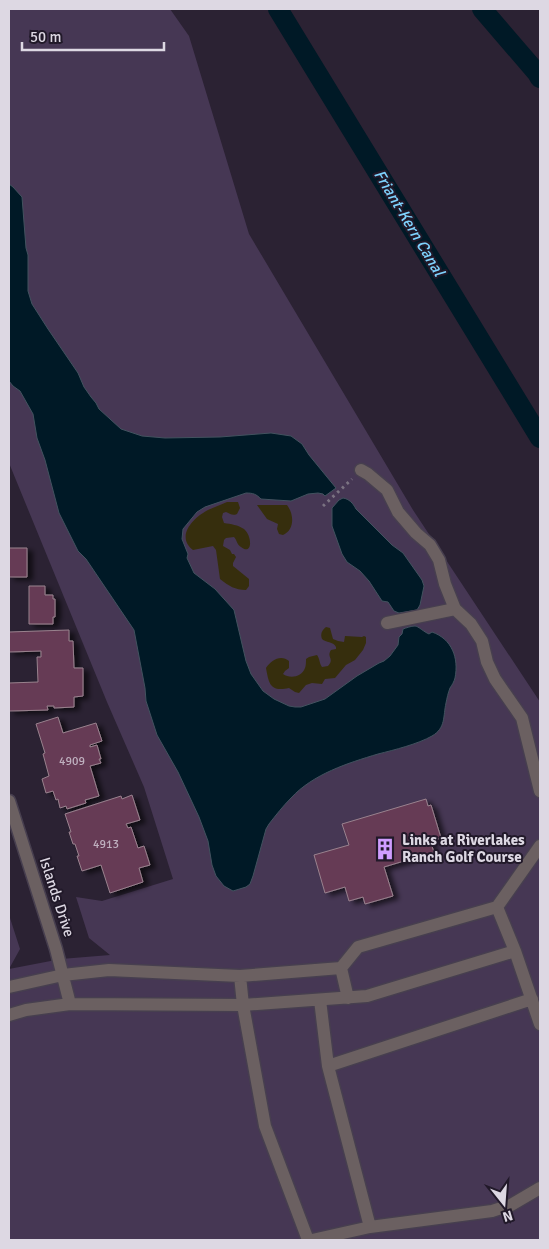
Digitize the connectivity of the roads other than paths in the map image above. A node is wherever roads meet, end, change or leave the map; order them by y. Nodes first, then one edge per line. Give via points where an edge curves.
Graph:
1 (361, 470) road end
2 (455, 609) junction
3 (387, 623) dead end
4 (540, 791) edge
5 (9, 801) edge
6 (540, 846) edge
7 (497, 907) junction
8 (515, 951) junction
9 (341, 968) junction
10 (63, 975) junction
11 (240, 976) junction
12 (9, 987) edge
13 (348, 998) junction
14 (532, 998) junction
15 (320, 1000) junction
16 (70, 1004) junction
17 (243, 1005) junction
18 (9, 1015) edge
19 (540, 1024) edge
20 (328, 1066) junction
21 (540, 1188) edge
22 (370, 1227) junction
23 (310, 1240) edge

1 - 2 street via 387,490 398,512 430,545 439,560
2 - 3 street
2 - 4 street via 471,624 482,641 495,679 522,718
5 - 10 street, Islands Drive
6 - 7 street
7 - 8 street
7 - 9 street via 358,947
8 - 13 street via 367,996
8 - 14 street
9 - 11 street
9 - 13 street
10 - 11 street via 109,970
10 - 12 street
10 - 16 street, Islands Drive
11 - 17 street
13 - 15 street
14 - 19 street
14 - 20 street
15 - 17 street
15 - 20 street
16 - 17 street
16 - 18 street
17 - 23 street via 265,1126
20 - 22 street
21 - 22 street via 492,1211
22 - 23 street

